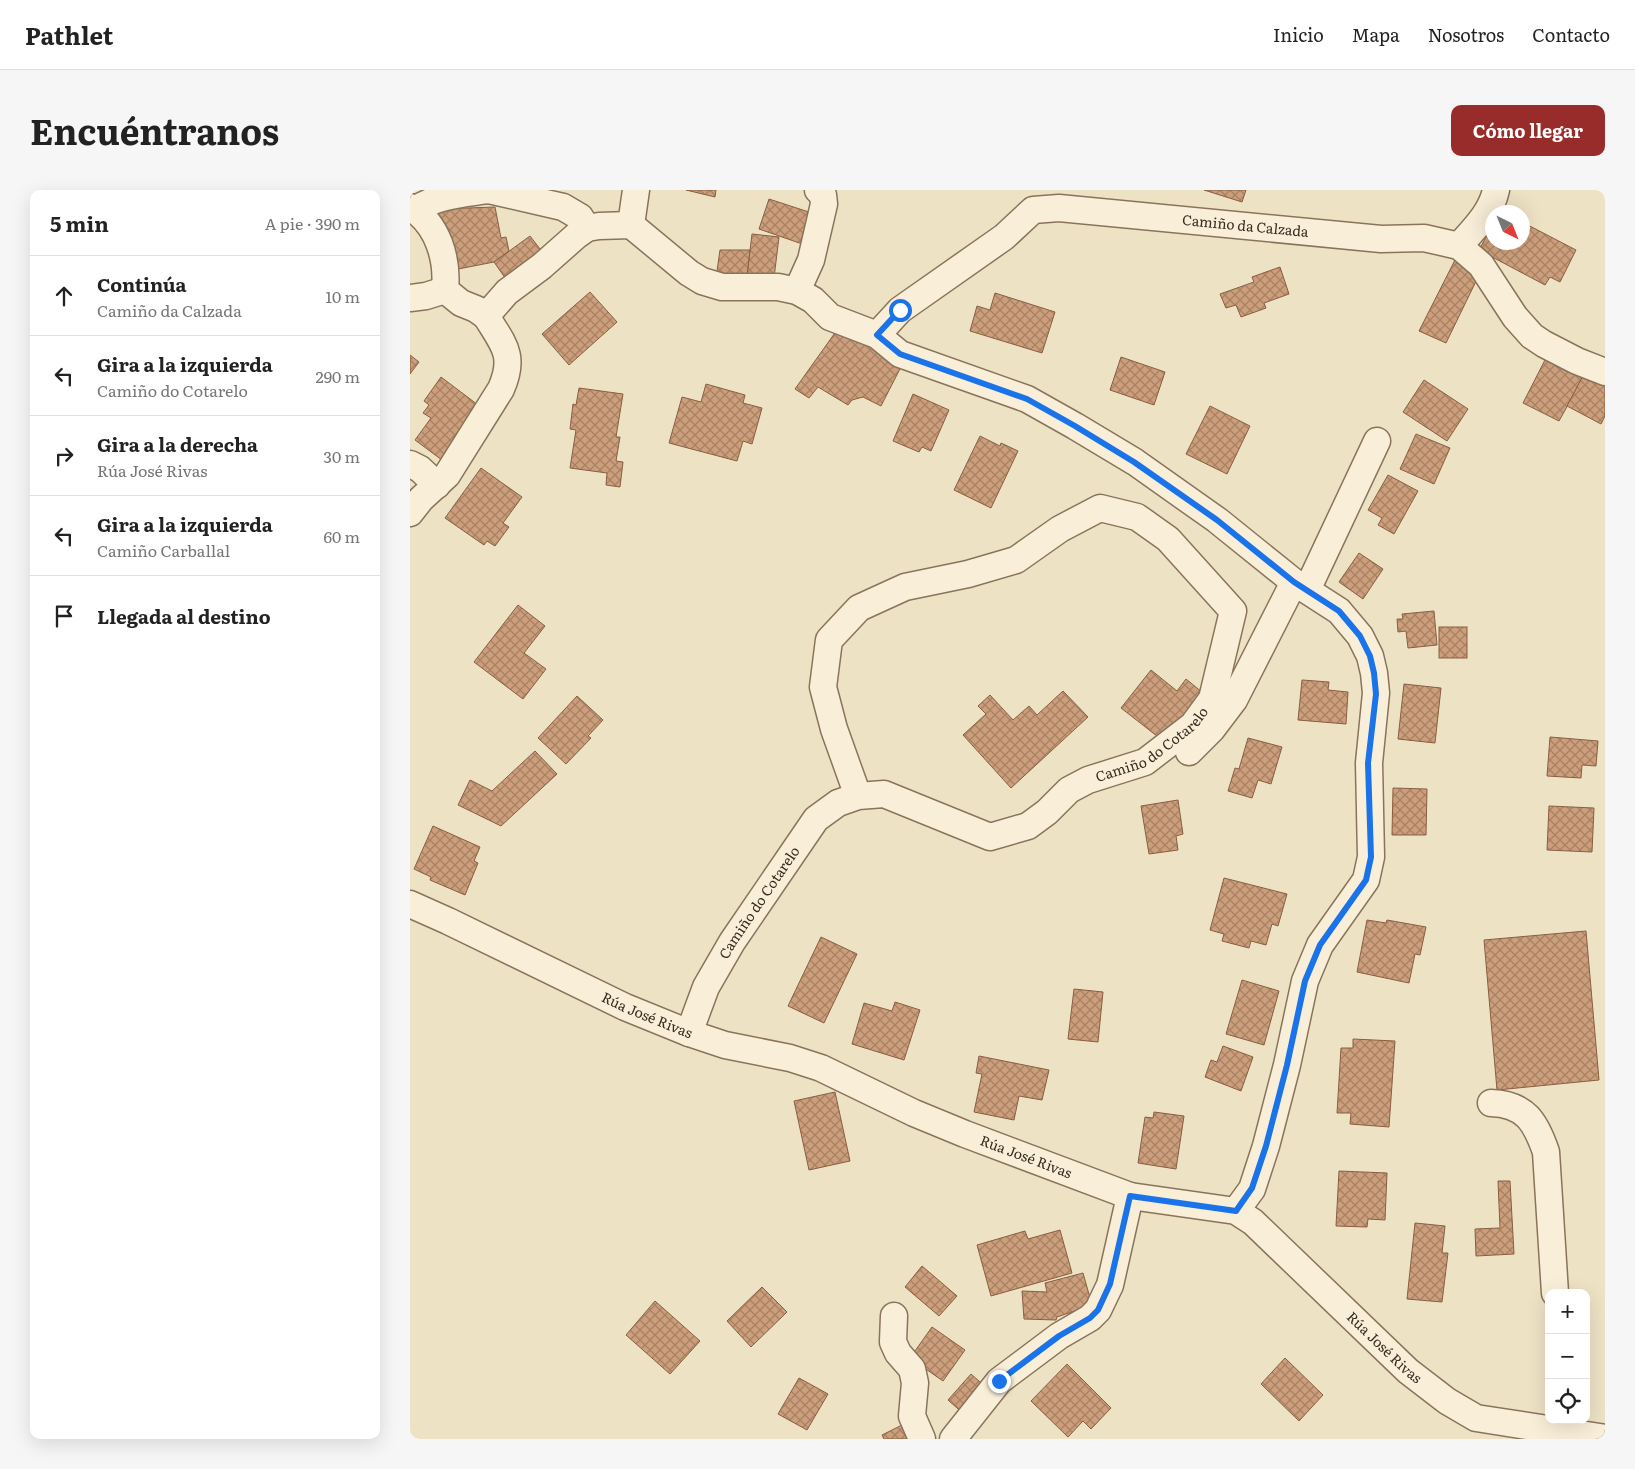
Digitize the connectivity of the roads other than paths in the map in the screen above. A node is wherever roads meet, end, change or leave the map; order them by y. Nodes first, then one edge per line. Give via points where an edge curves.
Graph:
1 (489, 190) edge
2 (636, 190) edge
3 (818, 190) edge
4 (1496, 190) edge
5 (1029, 200) edge
6 (412, 209) edge
7 (631, 225) junction
8 (587, 228) junction
9 (1459, 246) junction
10 (445, 290) junction
11 (797, 291) junction
12 (410, 298) edge
13 (486, 316) junction
14 (877, 335) junction
15 (1605, 372) edge
16 (1377, 441) dead end
17 (410, 464) edge
18 (437, 485) junction
19 (410, 513) edge
20 (1300, 586) junction
21 (1189, 752) dead end
22 (858, 796) junction
23 (410, 904) edge
24 (689, 1033) junction
25 (1491, 1103) dead end
26 (1130, 1196) junction
27 (1236, 1211) junction
28 (1555, 1289) edge
29 (894, 1316) dead end
30 (1562, 1426) edge
31 (1605, 1438) edge
32 (922, 1439) edge
33 (953, 1439) edge

1 - 6 street via 442,198
1 - 8 street via 563,207 580,218
2 - 7 street
3 - 11 street via 823,195 824,204 811,260
4 - 9 street via 1481,223
5 - 9 street, Camiño da Calzada via 1059,208 1381,239 1424,238
5 - 14 street, Camiño da Calzada via 1004,237 900,310
6 - 10 street via 428,224 438,241 444,257
7 - 8 street
7 - 11 street via 702,281 722,287 778,287
8 - 13 street via 507,292
9 - 15 street, Camiño da Calzada via 1482,265 1515,317 1532,336 1577,361
10 - 12 street
10 - 13 street
11 - 14 street via 813,300 830,317
13 - 18 street via 505,348 509,362 506,378 447,475
14 - 20 street via 900,354 1027,399 1075,426 1134,462 1217,520
16 - 20 street, Camiño do Cotarelo
17 - 18 street
18 - 19 street
20 - 21 street, Camiño do Cotarelo via 1234,700
20 - 27 street via 1339,611 1360,636 1370,656 1376,694 1368,763 1371,857 1366,880 1320,945 1305,981 1266,1146 1252,1188
22 - 22 street, Camiño do Cotarelo via 884,794 990,837 1028,826 1069,790 1088,780 1146,762 1194,725 1212,699 1233,611 1168,539 1137,517 1100,508 1060,529 1016,560 905,587 859,608 829,640 824,687 834,729
22 - 24 street, Camiño do Cotarelo via 838,804 816,819 732,942 706,988
23 - 24 street, Rúa José Rivas via 625,1007
24 - 26 street, Rúa José Rivas via 821,1068 964,1134
25 - 28 street via 1505,1103 1522,1110 1539,1130 1546,1152
26 - 27 street, Rúa José Rivas
26 - 33 street via 1110,1284 1098,1310 999,1381
27 - 30 street, Rúa José Rivas via 1253,1222 1408,1371 1447,1401 1476,1418
29 - 32 street via 893,1342 912,1368 915,1383 912,1416
30 - 31 street, Rúa José Rivas

